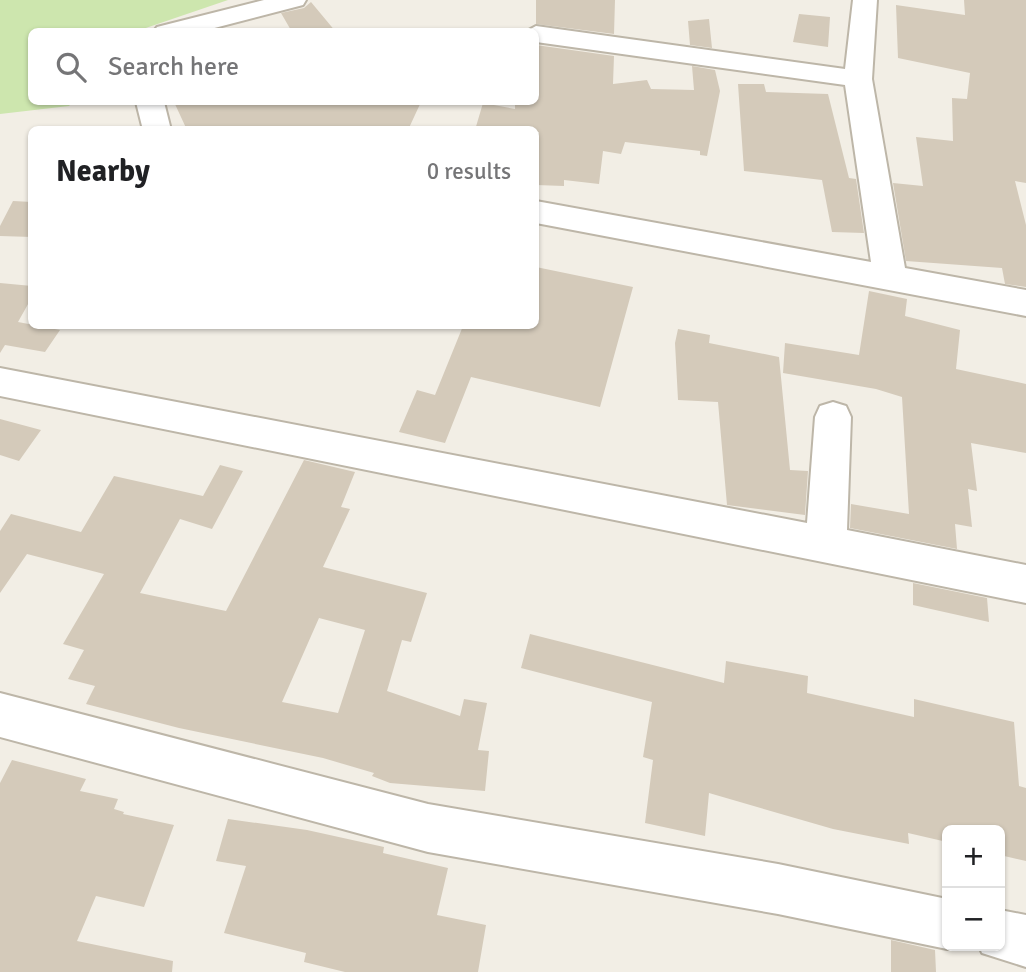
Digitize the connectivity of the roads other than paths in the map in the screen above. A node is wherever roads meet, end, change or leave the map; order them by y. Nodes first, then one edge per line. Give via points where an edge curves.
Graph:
1 (865, 0) edge
2 (277, 2) edge
3 (181, 28) edge
4 (539, 34) edge
5 (858, 79) junction
6 (151, 105) edge
7 (156, 126) edge
8 (539, 213) edge
9 (890, 278) junction
10 (1026, 303) edge
11 (0, 382) edge
12 (833, 417) dead end
13 (826, 545) junction
14 (1026, 584) edge
15 (0, 715) edge
16 (942, 923) edge
17 (1005, 936) edge
18 (1026, 941) edge

1 - 5 street
2 - 3 street
4 - 5 street
5 - 9 street
6 - 7 street
8 - 9 street
9 - 10 street
11 - 13 street
12 - 13 street
13 - 14 street
15 - 16 street via 428,828 778,889
17 - 18 street

